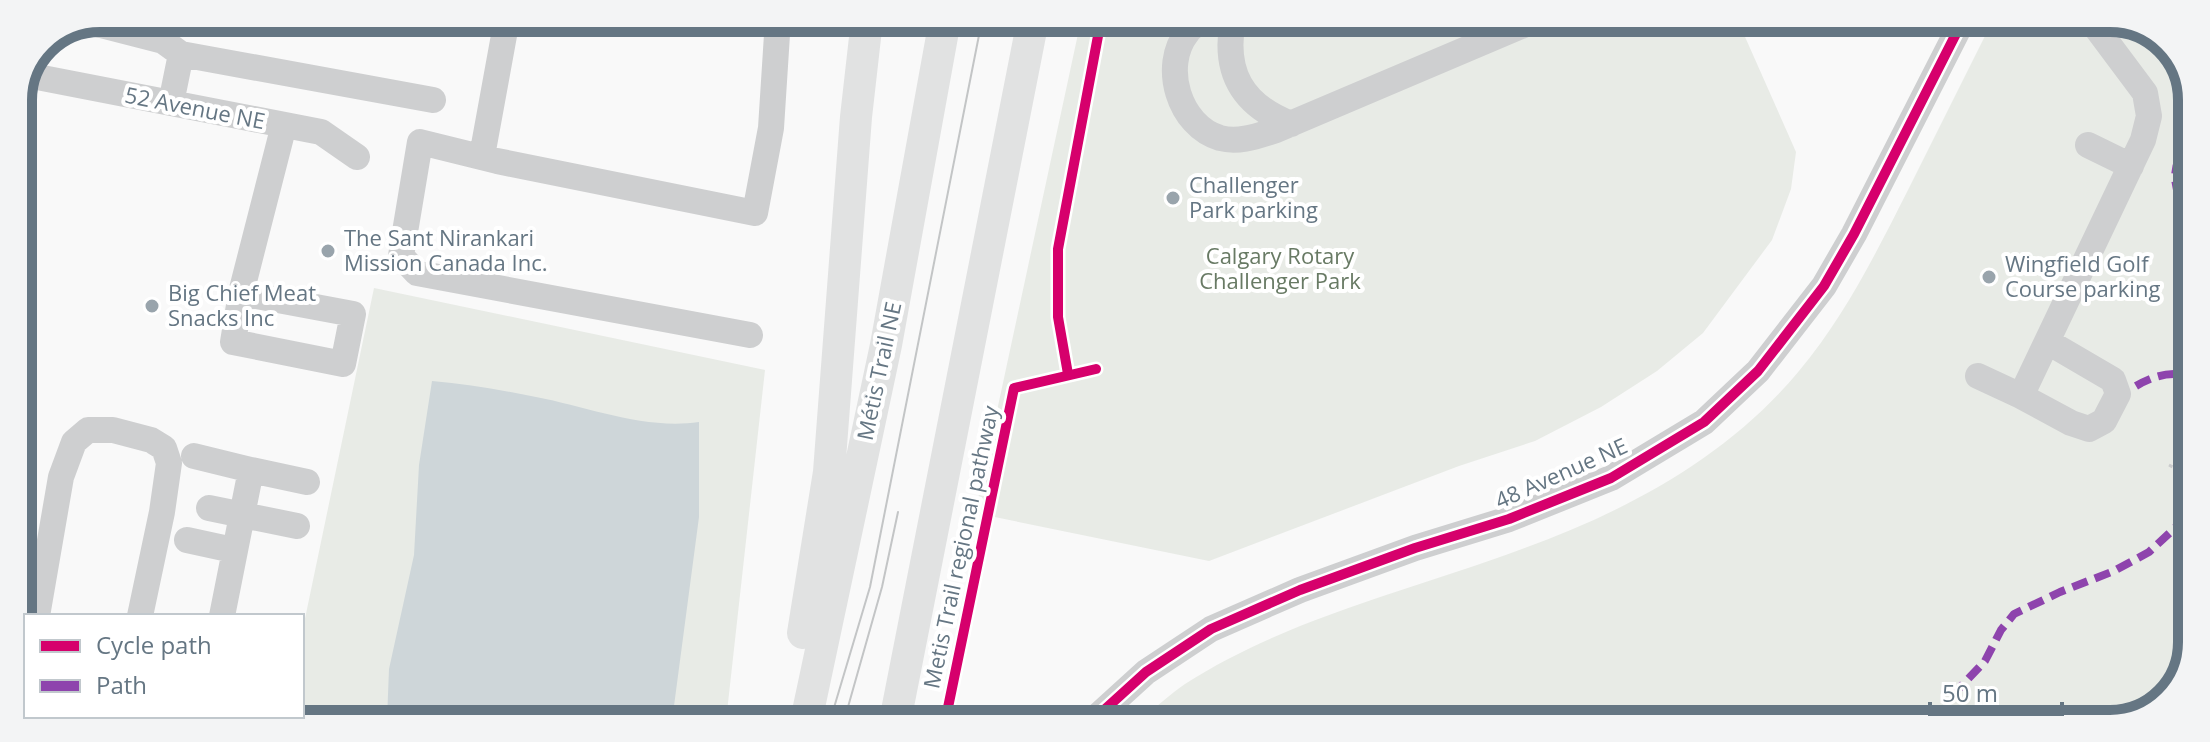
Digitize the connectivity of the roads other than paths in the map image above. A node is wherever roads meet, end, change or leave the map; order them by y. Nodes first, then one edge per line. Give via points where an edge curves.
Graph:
1 (128, 32) edge
2 (505, 32) edge
3 (777, 32) edge
4 (866, 32) edge
5 (943, 32) edge
6 (1031, 32) edge
7 (1042, 32) edge
8 (1187, 32) edge
9 (1232, 32) edge
10 (1507, 32) edge
11 (1957, 32) edge
12 (2099, 32) edge
13 (181, 54) junction
14 (36, 77) edge
15 (433, 100) dead end
16 (171, 103) junction
17 (1291, 124) junction
18 (284, 125) junction
19 (1012, 135) junction
20 (2088, 145) dead end
21 (482, 156) junction
22 (357, 157) dead end
23 (2131, 166) junction
24 (241, 293) dead end
25 (750, 335) dead end
26 (2048, 342) junction
27 (1978, 376) dead end
28 (2021, 396) junction
29 (194, 456) dead end
30 (251, 470) junction
31 (307, 482) dead end
32 (209, 508) dead end
33 (242, 514) junction
34 (297, 526) dead end
35 (187, 540) dead end
36 (233, 550) junction
37 (37, 614) edge
38 (140, 614) edge
39 (222, 614) edge
40 (816, 616) junction
41 (791, 710) edge
42 (807, 710) edge
43 (897, 710) edge
44 (1104, 710) edge

1 - 13 street via 163,41
2 - 21 street
3 - 21 street via 771,128 755,213
4 - 40 main road
5 - 40 main road, Métis Trail NE via 886,345
6 - 19 main road
7 - 19 main road
8 - 17 street via 1175,74 1192,120 1207,133 1235,140
9 - 17 street via 1230,53 1241,87 1260,110
10 - 17 street
11 - 44 street, 48 Avenue NE via 1824,286 1758,371 1704,422 1611,478 1509,519 1300,590 1211,629 1146,672
12 - 23 street via 2145,93 2149,116
13 - 15 street
13 - 16 street
14 - 16 street, 52 Avenue NE
16 - 18 street, 52 Avenue NE
18 - 22 street, 52 Avenue NE via 321,132
18 - 24 street
19 - 43 main road
20 - 23 street
21 - 25 street via 420,142 401,256 417,273
23 - 26 street
26 - 28 street
26 - 28 street via 2113,380 2118,394 2113,406 2104,421 2089,429
27 - 28 street
29 - 30 street
30 - 31 street
30 - 33 street
32 - 33 street
33 - 34 street
33 - 36 street
35 - 36 street
36 - 39 street
37 - 38 street via 61,477 74,442 88,430 113,430 151,440 164,448 169,463
40 - 41 main road
40 - 42 main road, Métis Trail NE

